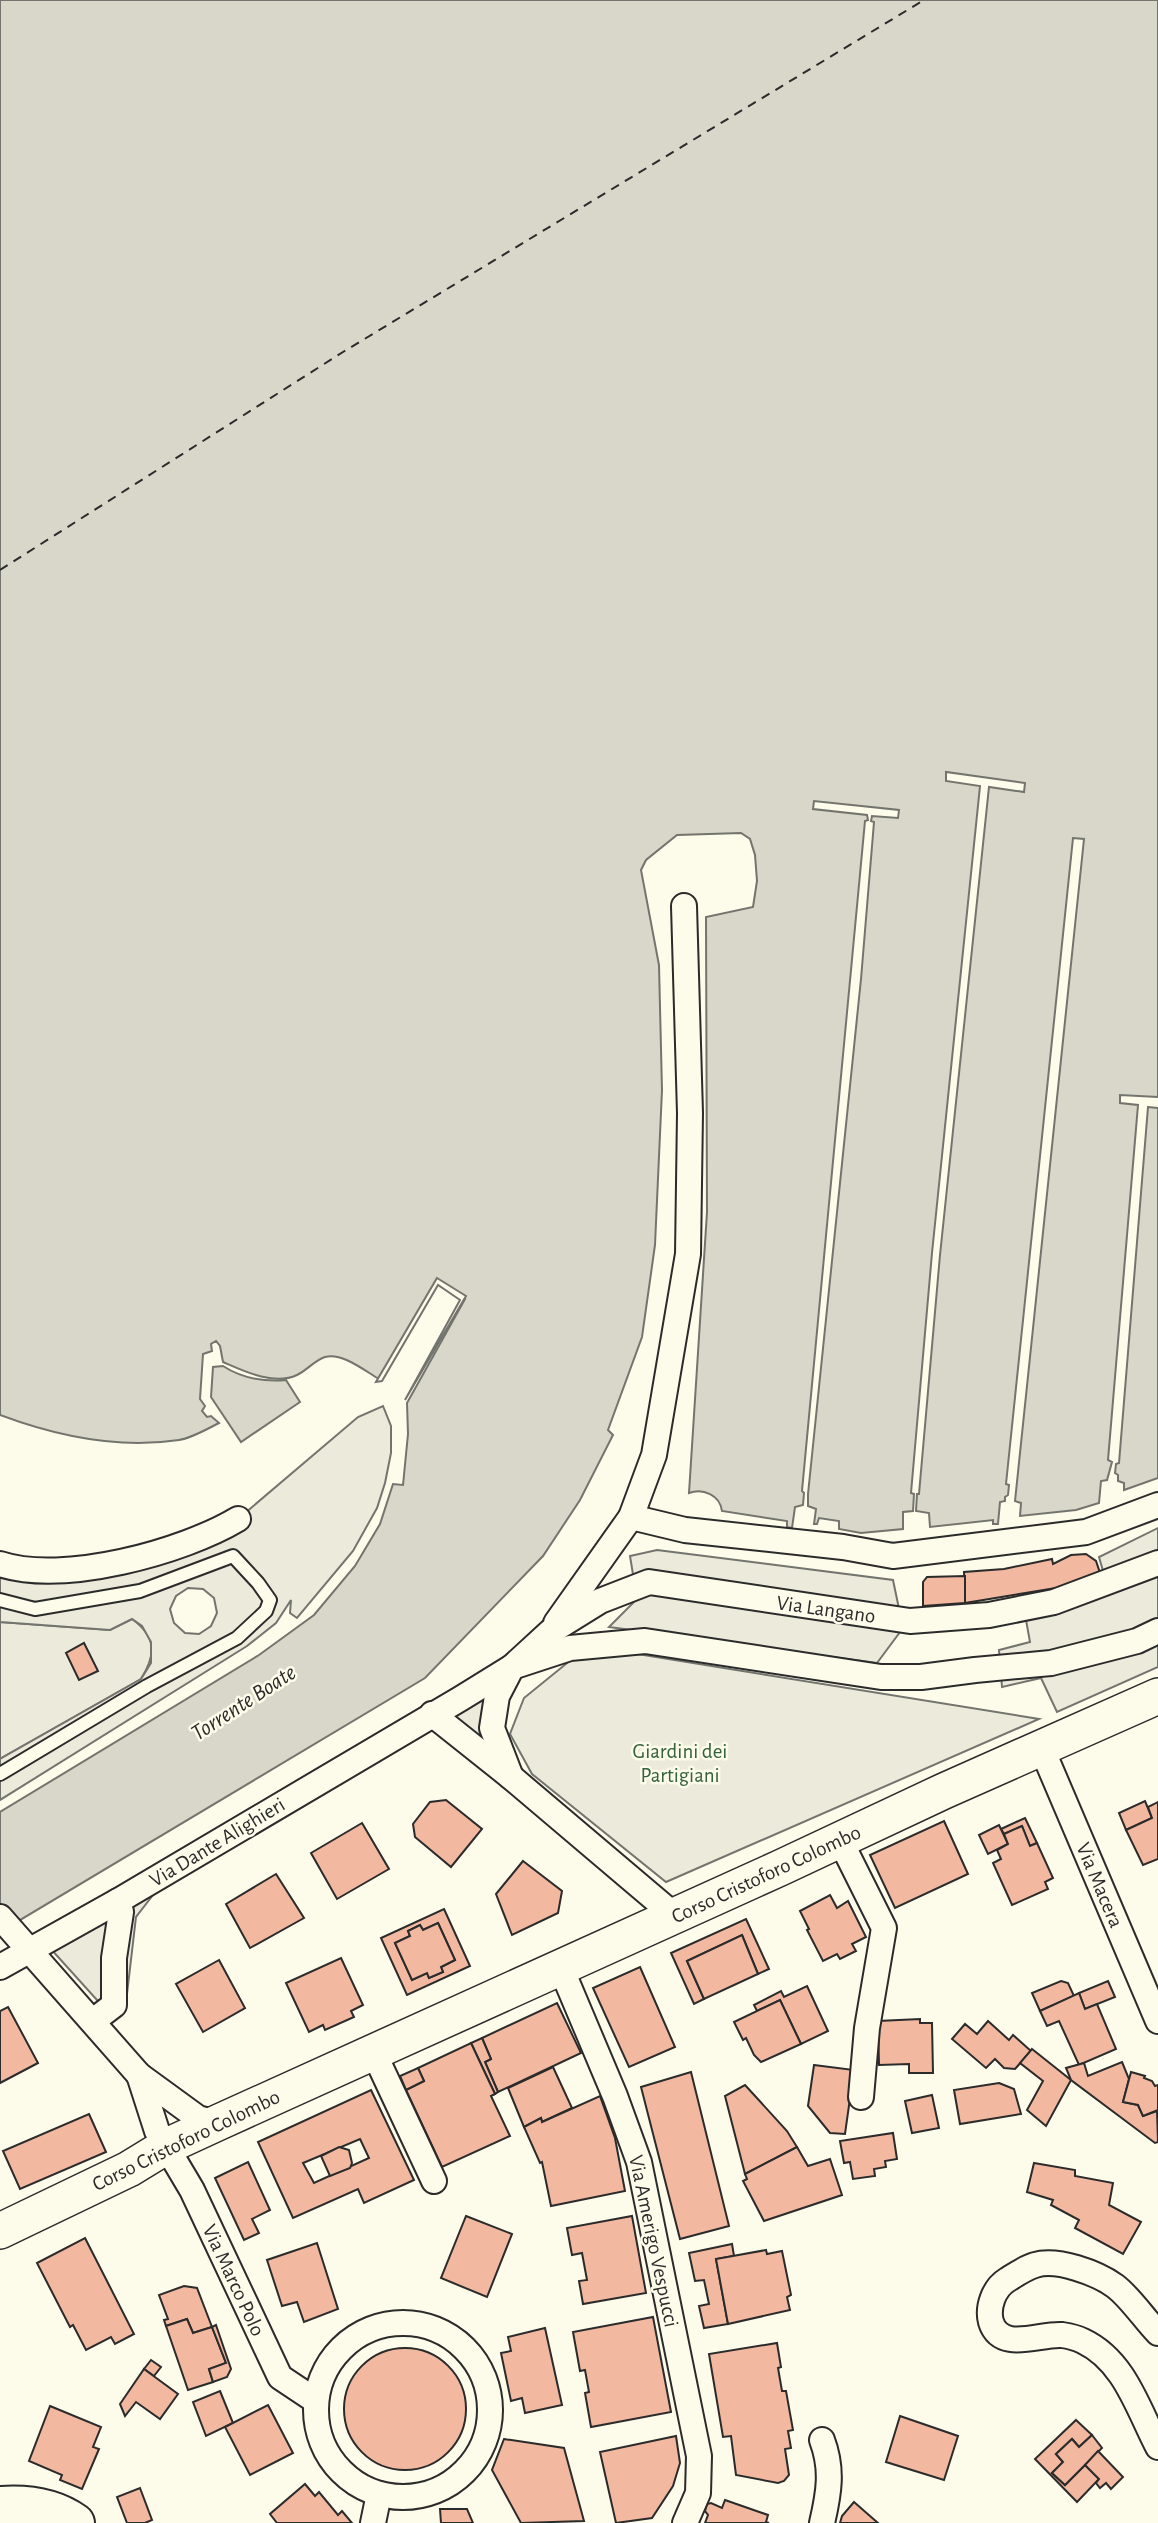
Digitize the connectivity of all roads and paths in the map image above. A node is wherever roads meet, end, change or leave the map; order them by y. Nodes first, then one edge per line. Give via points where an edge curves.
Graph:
1 (684, 906) dead end
2 (1158, 1504) edge
3 (631, 1517) junction
4 (238, 1519) dead end
5 (1158, 1563) edge
6 (0, 1564) edge
7 (0, 1600) edge
8 (1158, 1631) edge
9 (547, 1634) junction
10 (512, 1667) junction
11 (1158, 1696) edge
12 (432, 1714) junction
13 (1042, 1749) junction
14 (0, 1774) edge
15 (511, 1777) junction
16 (840, 1840) junction
17 (118, 1901) junction
18 (674, 1916) junction
19 (15, 1933) edge
20 (0, 1967) edge
21 (561, 1968) junction
22 (93, 2021) junction
23 (1158, 2021) edge
24 (374, 2053) junction
25 (139, 2075) junction
26 (861, 2097) dead end
27 (218, 2123) junction
28 (165, 2147) junction
29 (434, 2180) dead end
30 (0, 2231) edge
31 (1158, 2333) edge
32 (316, 2401) junction
33 (822, 2440) dead end
34 (1158, 2447) edge
35 (379, 2494) junction
36 (0, 2507) edge
37 (75, 2523) edge
38 (373, 2523) edge
39 (685, 2523) edge
40 (822, 2523) edge

1 - 3 street via 690,1113 688,1254 654,1455
2 - 3 street via 1086,1532 893,1556 685,1530
3 - 9 street
4 - 6 street via 215,1533 128,1561 44,1570
5 - 9 street, Via Langano via 1054,1602 989,1615 910,1621 649,1582 600,1601
7 - 14 lane via 35,1609 140,1591 233,1556 270,1600 266,1611 237,1638
8 - 10 street, Via Langano via 1137,1641 1051,1663 921,1677 881,1677 645,1642 570,1648
9 - 10 street, Via Langano
10 - 12 street, Via Langano
10 - 15 street via 497,1696 492,1728
11 - 13 main road, Corso Cristoforo Colombo
12 - 15 street
12 - 17 street, Via Dante Alighieri
13 - 16 main road, Corso Cristoforo Colombo
13 - 23 street, Via Macera
15 - 18 street
16 - 18 main road, Corso Cristoforo Colombo
16 - 26 street via 884,1928
17 - 19 street, Via Dante Alighieri
17 - 22 street via 114,2005
18 - 21 main road, Corso Cristoforo Colombo
19 - 20 street, Via Dante Alighieri
19 - 22 street
21 - 24 main road, Corso Cristoforo Colombo
21 - 39 street, Via Amerigo Vespucci via 639,2162 699,2456 698,2493
22 - 25 street
24 - 27 main road, Corso Cristoforo Colombo
24 - 29 street
25 - 27 street via 198,2119
25 - 28 street, Via Marco Polo
27 - 28 main road, Corso Cristoforo Colombo
28 - 30 main road, Corso Cristoforo Colombo via 130,2169
28 - 32 street, Via Marco Polo via 192,2190 280,2377
31 - 34 street via 1116,2287 1063,2264 1036,2264 1003,2283 991,2300 990,2319 996,2332 1012,2340 1061,2335 1096,2349 1128,2383
32 - 35 street via 324,2448 356,2484
32 - 35 street via 324,2373 339,2349 362,2332 389,2322 418,2323 445,2332 468,2349 484,2373 491,2401 489,2430 478,2456 460,2478 435,2492 407,2498
33 - 40 street via 831,2479
35 - 38 street
36 - 37 main road via 24,2505 58,2513

